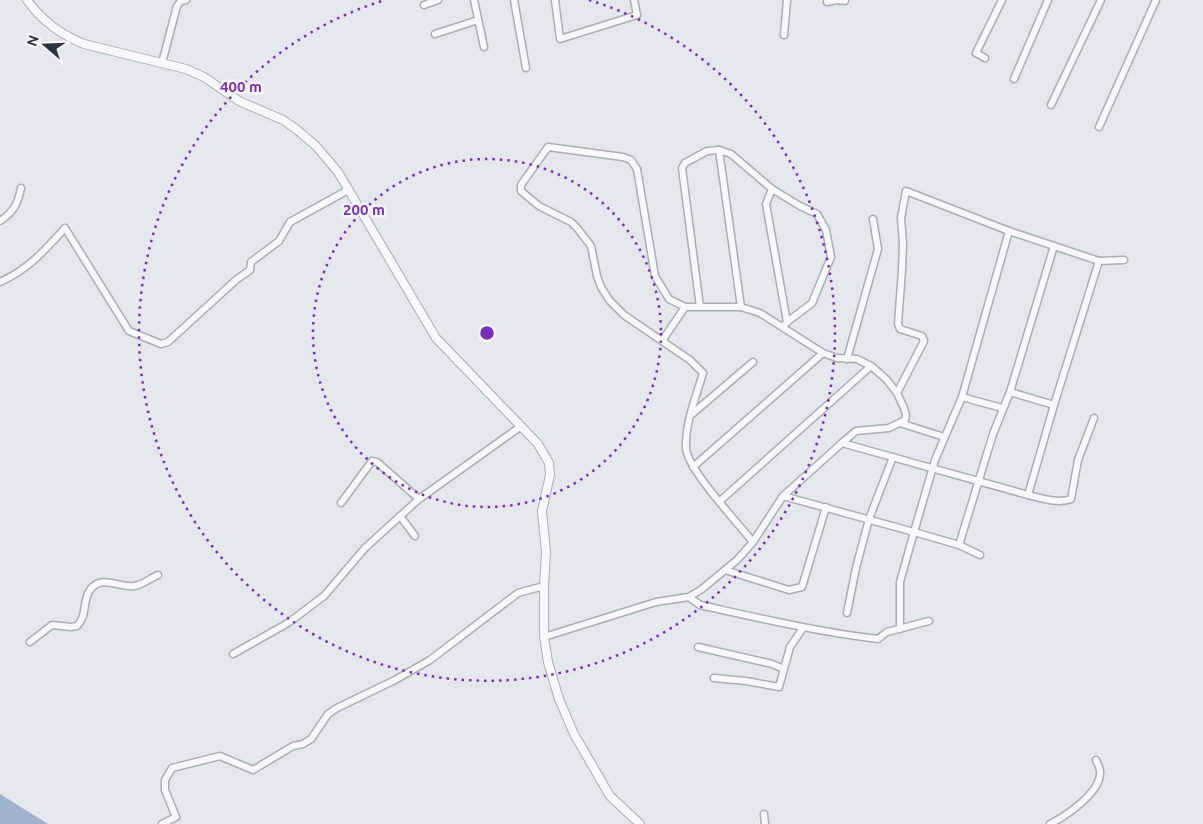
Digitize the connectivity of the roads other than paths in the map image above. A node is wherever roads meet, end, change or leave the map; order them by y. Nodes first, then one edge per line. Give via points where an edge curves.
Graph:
1 (27, 0) edge
2 (186, 0) edge
3 (438, 0) edge
4 (474, 0) edge
5 (514, 0) edge
6 (555, 0) edge
7 (634, 0) edge
8 (787, 0) edge
9 (1002, 0) edge
10 (1048, 0) edge
11 (1100, 0) edge
12 (1156, 0) edge
13 (827, 1) edge
14 (845, 2) dead end
15 (424, 5) dead end
16 (826, 10) dead end
17 (478, 20) junction
18 (435, 34) dead end
19 (784, 35) dead end
20 (484, 47) dead end
21 (986, 58) dead end
22 (162, 63) junction
23 (526, 68) dead end
24 (1014, 79) dead end
25 (1051, 105) dead end
26 (1099, 127) dead end
27 (720, 150) junction
28 (21, 188) dead end
29 (772, 189) junction
30 (348, 190) junction
31 (873, 219) dead end
32 (0, 221) edge
33 (1009, 231) junction
34 (1054, 246) junction
35 (1124, 260) dead end
36 (1099, 261) junction
37 (0, 282) edge
38 (684, 307) junction
39 (700, 307) junction
40 (741, 308) junction
41 (785, 325) junction
42 (662, 342) junction
43 (823, 353) junction
44 (847, 359) junction
45 (753, 362) dead end
46 (871, 366) junction
47 (1010, 392) junction
48 (896, 393) junction
49 (962, 397) junction
50 (1054, 405) junction
51 (1002, 408) junction
52 (692, 414) junction
53 (1094, 418) dead end
54 (900, 423) junction
55 (520, 427) junction
56 (944, 437) junction
57 (842, 443) junction
58 (893, 457) junction
59 (693, 467) junction
60 (933, 469) junction
61 (979, 482) junction
62 (1028, 495) junction
63 (783, 496) junction
64 (419, 499) junction
65 (720, 501) junction
66 (341, 503) dead end
67 (826, 507) junction
68 (400, 516) junction
69 (869, 520) junction
70 (914, 532) junction
71 (415, 536) dead end
72 (753, 542) junction
73 (960, 545) junction
74 (980, 555) dead end
75 (725, 570) junction
76 (158, 575) dead end
77 (544, 586) junction
78 (689, 598) junction
79 (847, 613) dead end
80 (929, 621) dead end
81 (803, 628) junction
82 (900, 629) junction
83 (544, 637) junction
84 (30, 642) dead end
85 (698, 647) dead end
86 (233, 654) dead end
87 (784, 669) junction
88 (714, 678) dead end
89 (1096, 760) dead end
90 (764, 814) dead end
91 (162, 824) edge
92 (640, 824) edge
93 (765, 824) edge
94 (1050, 824) edge

1 - 22 street via 35,11 71,39
2 - 22 street via 177,6
3 - 15 street
4 - 17 street
5 - 23 street
6 - 7 street via 560,39 637,15
8 - 19 street
9 - 21 street via 976,53
10 - 24 street
11 - 25 street
12 - 26 street
13 - 14 street
13 - 16 street
17 - 18 street
17 - 20 street
22 - 30 street via 204,77 239,101 284,120 325,155
27 - 29 street via 731,154
27 - 39 street via 707,151 682,168
27 - 40 street
28 - 32 street via 17,204
29 - 41 street via 766,204
29 - 41 street via 817,214 826,230 831,257 812,303
30 - 37 street via 290,222 279,241 251,262 250,270 162,344 129,331 65,228 34,262
30 - 55 street via 436,338
31 - 44 street via 878,249
33 - 34 street
33 - 48 street via 906,191 901,218 903,244 898,324 900,329 922,336 924,341
33 - 49 street
34 - 36 street
34 - 47 street
35 - 36 street
36 - 50 street
38 - 39 street
38 - 42 street
38 - 42 street via 669,299 655,276 637,169 631,160 548,147 521,185 521,190 540,206 578,228 591,246 597,276 610,301
39 - 40 street
40 - 41 street
41 - 43 street
42 - 52 street via 690,360 703,373
43 - 44 street
43 - 59 street
44 - 46 street via 857,359
45 - 52 street
46 - 48 street
46 - 65 street
47 - 50 street
47 - 51 street
48 - 54 street via 906,415
49 - 51 street
49 - 56 street
50 - 62 street
51 - 61 street
52 - 59 street via 686,450
53 - 62 street via 1078,460 1071,499 1057,501
54 - 56 street
54 - 57 street via 889,428 856,431
55 - 64 street
55 - 77 street via 538,444 549,463 550,474 542,511 546,552
56 - 60 street
57 - 58 street
57 - 63 street
58 - 60 street
58 - 69 street
59 - 65 street
60 - 61 street
60 - 70 street
61 - 62 street
61 - 73 street
63 - 67 street
63 - 72 street
64 - 66 street via 378,462 372,461
64 - 68 street
65 - 72 street
67 - 69 street
67 - 75 street via 802,587 789,590
68 - 71 street
68 - 86 street via 365,548 324,596 280,628
69 - 70 street
69 - 79 street
70 - 73 street
70 - 82 street via 900,582
72 - 75 street
73 - 74 street
75 - 78 street
76 - 84 street via 138,586 96,583 87,593 83,618 77,626 52,625
77 - 83 street
77 - 91 street via 518,592 430,660 337,708 328,714 311,739 253,770 220,756 172,768 165,780 165,790 176,817
78 - 81 street via 700,605
78 - 83 street via 656,602
80 - 82 street
81 - 82 street via 878,639 887,632
81 - 87 street via 790,647
83 - 92 street via 556,690 574,734 610,796
85 - 87 street
87 - 88 street via 779,687
89 - 94 street via 1100,772 1096,786 1078,807
90 - 93 street

